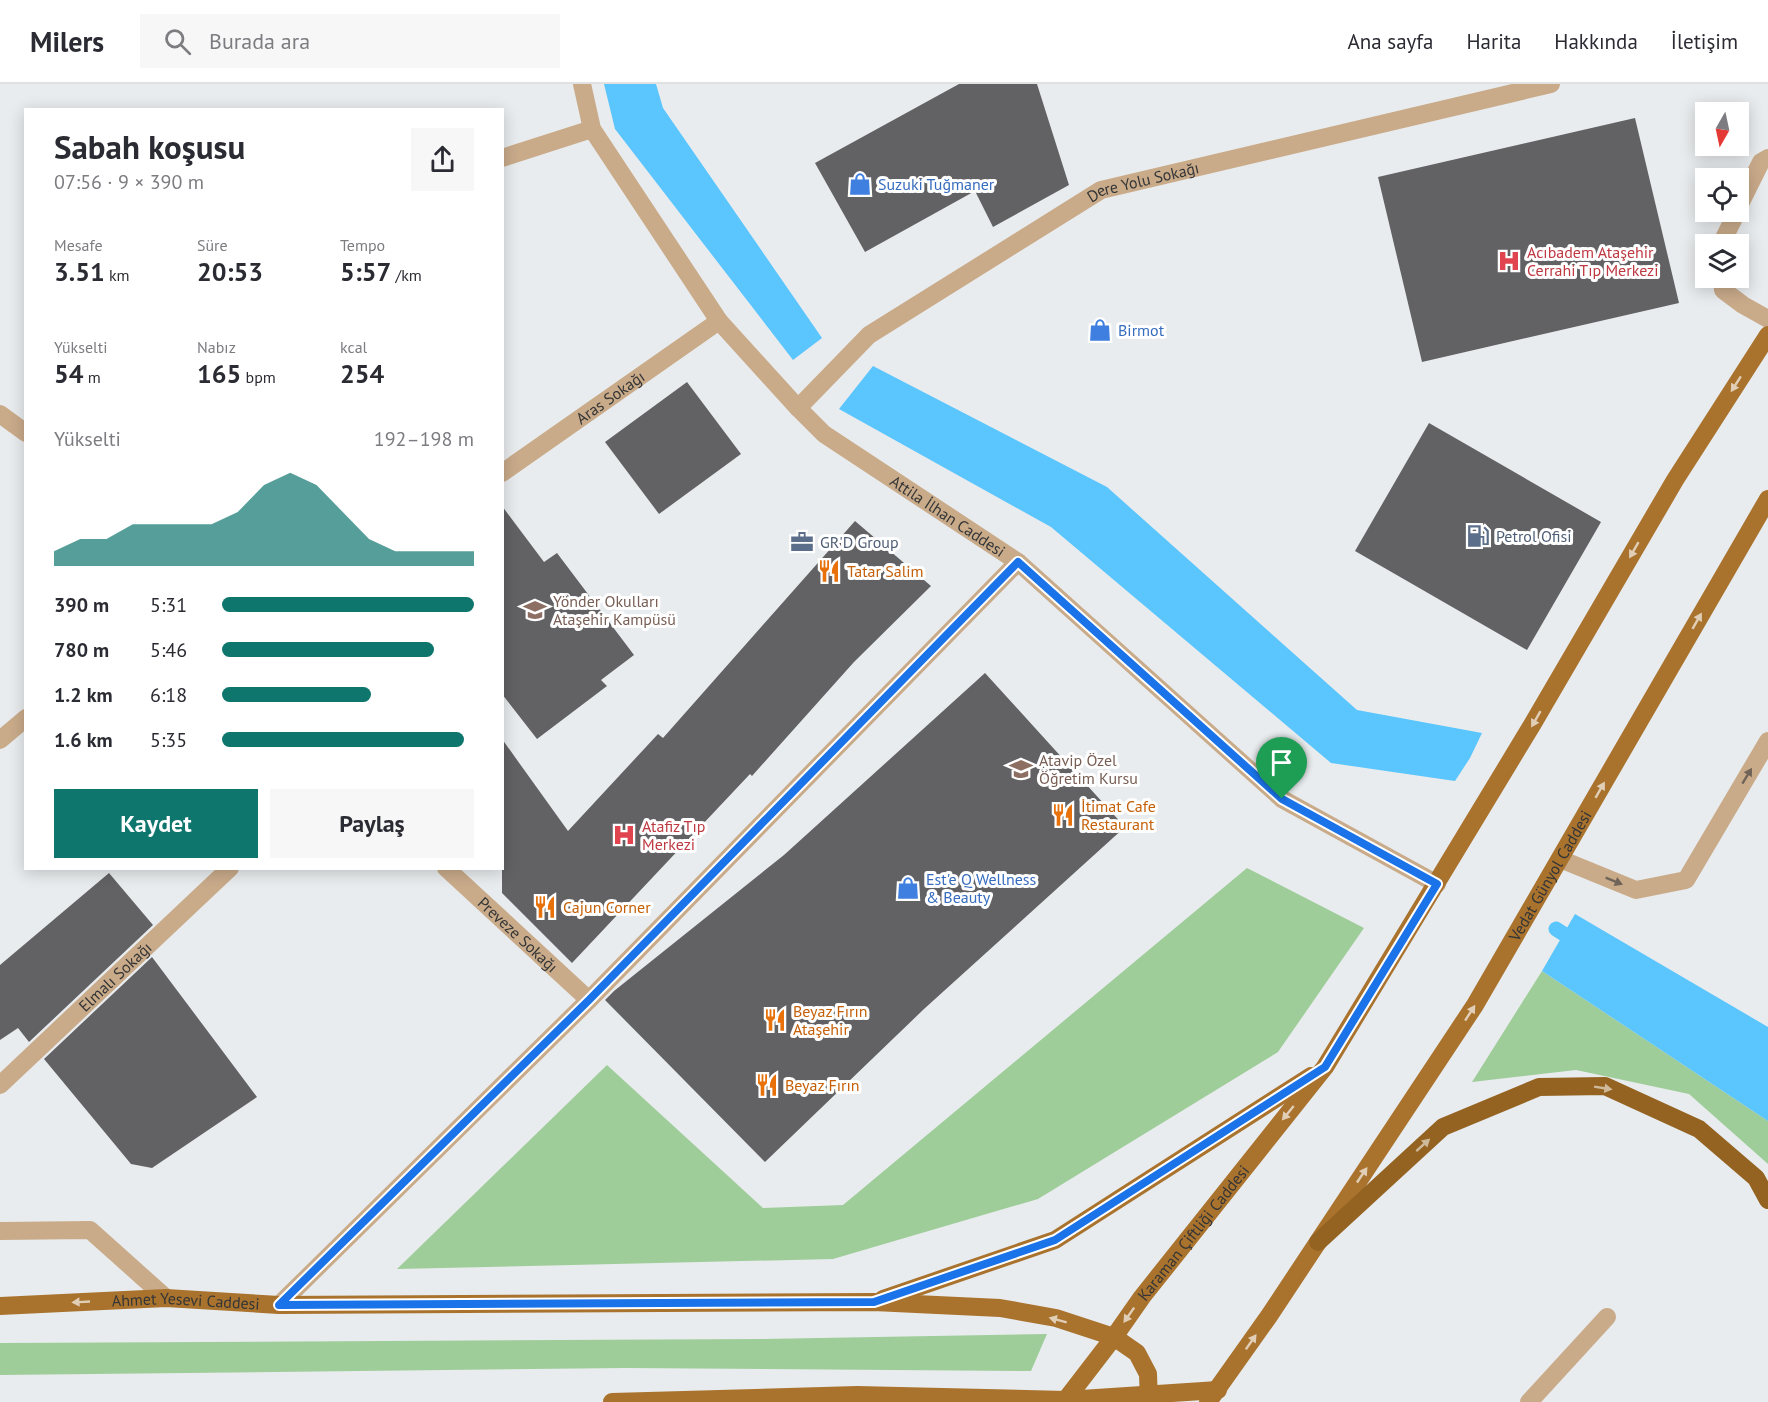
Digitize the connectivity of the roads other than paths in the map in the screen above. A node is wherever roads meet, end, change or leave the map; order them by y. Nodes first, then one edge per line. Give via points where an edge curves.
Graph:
1 (582, 84) edge
2 (1551, 84) edge
3 (592, 129) junction
4 (504, 157) edge
5 (1768, 158) edge
6 (1749, 187) edge
7 (1723, 288) edge
8 (1768, 319) edge
9 (719, 321) junction
10 (1768, 335) edge
11 (798, 408) junction
12 (0, 414) edge
13 (24, 432) edge
14 (504, 472) edge
15 (1768, 499) edge
16 (1018, 562) junction
17 (24, 720) edge
18 (0, 740) edge
19 (1768, 741) edge
20 (1560, 859) junction
21 (228, 870) edge
22 (448, 870) edge
23 (1437, 884) junction
24 (589, 1000) junction
25 (1325, 1067) junction
26 (0, 1085) edge
27 (1768, 1200) edge
28 (0, 1231) edge
29 (1318, 1242) junction
30 (166, 1298) junction
31 (874, 1302) junction
32 (279, 1305) junction
33 (0, 1306) edge
34 (1607, 1317) dead end
35 (1114, 1337) junction
36 (1213, 1396) edge
37 (1149, 1399) edge
38 (1065, 1401) edge
39 (612, 1402) edge
40 (639, 1402) edge
41 (1529, 1402) edge

1 - 3 street, Attila İlhan Caddesi
2 - 11 street, Dere Yolu Sokağı via 1101,190 869,335
3 - 4 street
3 - 9 street, Attila İlhan Caddesi
5 - 6 street via 1761,162
7 - 8 street
9 - 11 street, Attila İlhan Caddesi
9 - 14 street, Aras Sokağı
10 -> 23 main road via 1676,480
11 - 16 street, Attila İlhan Caddesi via 824,434
12 - 13 street
20 -> 15 main road, Vedat Günyol Caddesi
16 - 23 street, Attila İlhan Caddesi via 1282,799
16 - 24 street
17 - 18 street
20 -> 19 street via 1636,890 1686,880
29 -> 20 main road, Vedat Günyol Caddesi via 1475,1005
21 - 26 street, Elmalı Sokağı
22 - 24 street, Preveze Sokağı
23 - 25 main road
24 - 32 street
25 - 31 main road via 1055,1240
25 -> 35 main road, Karaman Çiftliği Caddesi
29 -> 27 highway via 1443,1127 1539,1087 1605,1086 1700,1129 1756,1178
28 - 30 street via 90,1230
36 -> 29 main road
30 - 32 main road, Ahmet Yesevi Caddesi
30 -> 33 main road, Ahmet Yesevi Caddesi
31 - 32 main road, Ahmet Yesevi Caddesi
35 -> 31 main road, Ahmet Yesevi Caddesi via 1056,1318 1000,1308
34 - 41 street
35 - 37 main road, Ahmet Yesevi Caddesi via 1137,1353 1148,1374
35 - 38 main road, Karaman Çiftliği Caddesi
36 - 37 main road
37 - 38 main road
38 - 40 main road via 857,1395
39 - 40 main road

